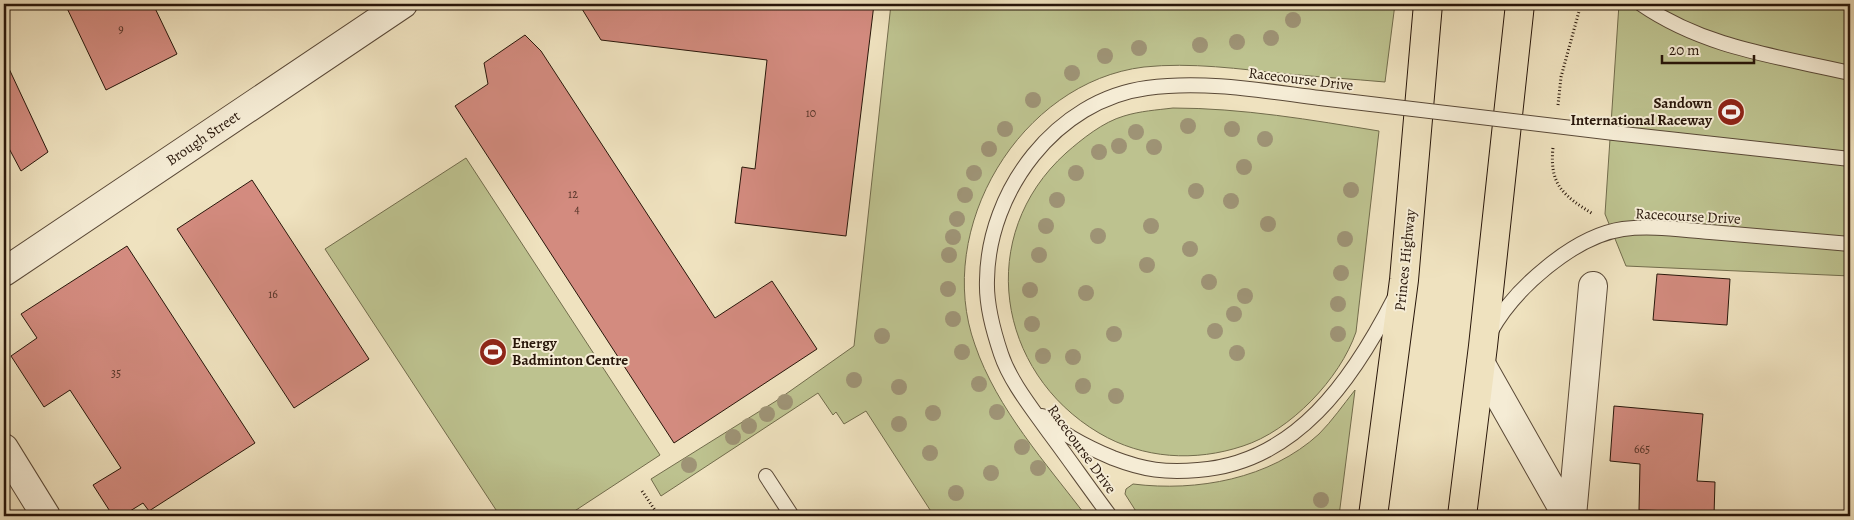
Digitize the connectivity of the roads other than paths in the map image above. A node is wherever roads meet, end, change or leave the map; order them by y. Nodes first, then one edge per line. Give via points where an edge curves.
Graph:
1 (403, 4) edge
2 (1428, 4) edge
3 (1520, 4) edge
4 (1641, 4) edge
5 (1850, 72) edge
6 (1850, 159) edge
7 (1850, 244) edge
8 (4, 272) edge
9 (1404, 280) junction
10 (1594, 286) dead end
11 (1482, 355) junction
12 (1027, 401) junction
13 (4, 448) edge
14 (766, 476) dead end
15 (46, 516) edge
16 (792, 516) edge
17 (1110, 516) edge
18 (1373, 516) edge
19 (1462, 516) edge
20 (1568, 516) edge
21 (1572, 516) edge

1 - 8 street, Brough Street
2 - 9 highway, Princes Highway
3 - 11 highway
4 - 5 lane via 1690,33 1724,44
6 - 12 lane, Racecourse Drive, bridge via 1199,85 1146,88 1102,100 1067,121 1042,144 1013,183 1002,205 989,252 986,281 990,315 1002,356
7 - 11 lane, Racecourse Drive via 1656,228 1622,229 1593,238 1531,280 1497,320
9 - 12 lane, Racecourse Drive via 1364,349 1328,401 1290,437 1242,462 1215,469 1163,471 1137,468 1098,452 1075,438 1046,420
9 - 18 highway, Princes Highway
10 - 21 street
11 - 19 highway
11 - 20 street
12 - 17 lane, Racecourse Drive
13 - 15 street
14 - 16 lane

